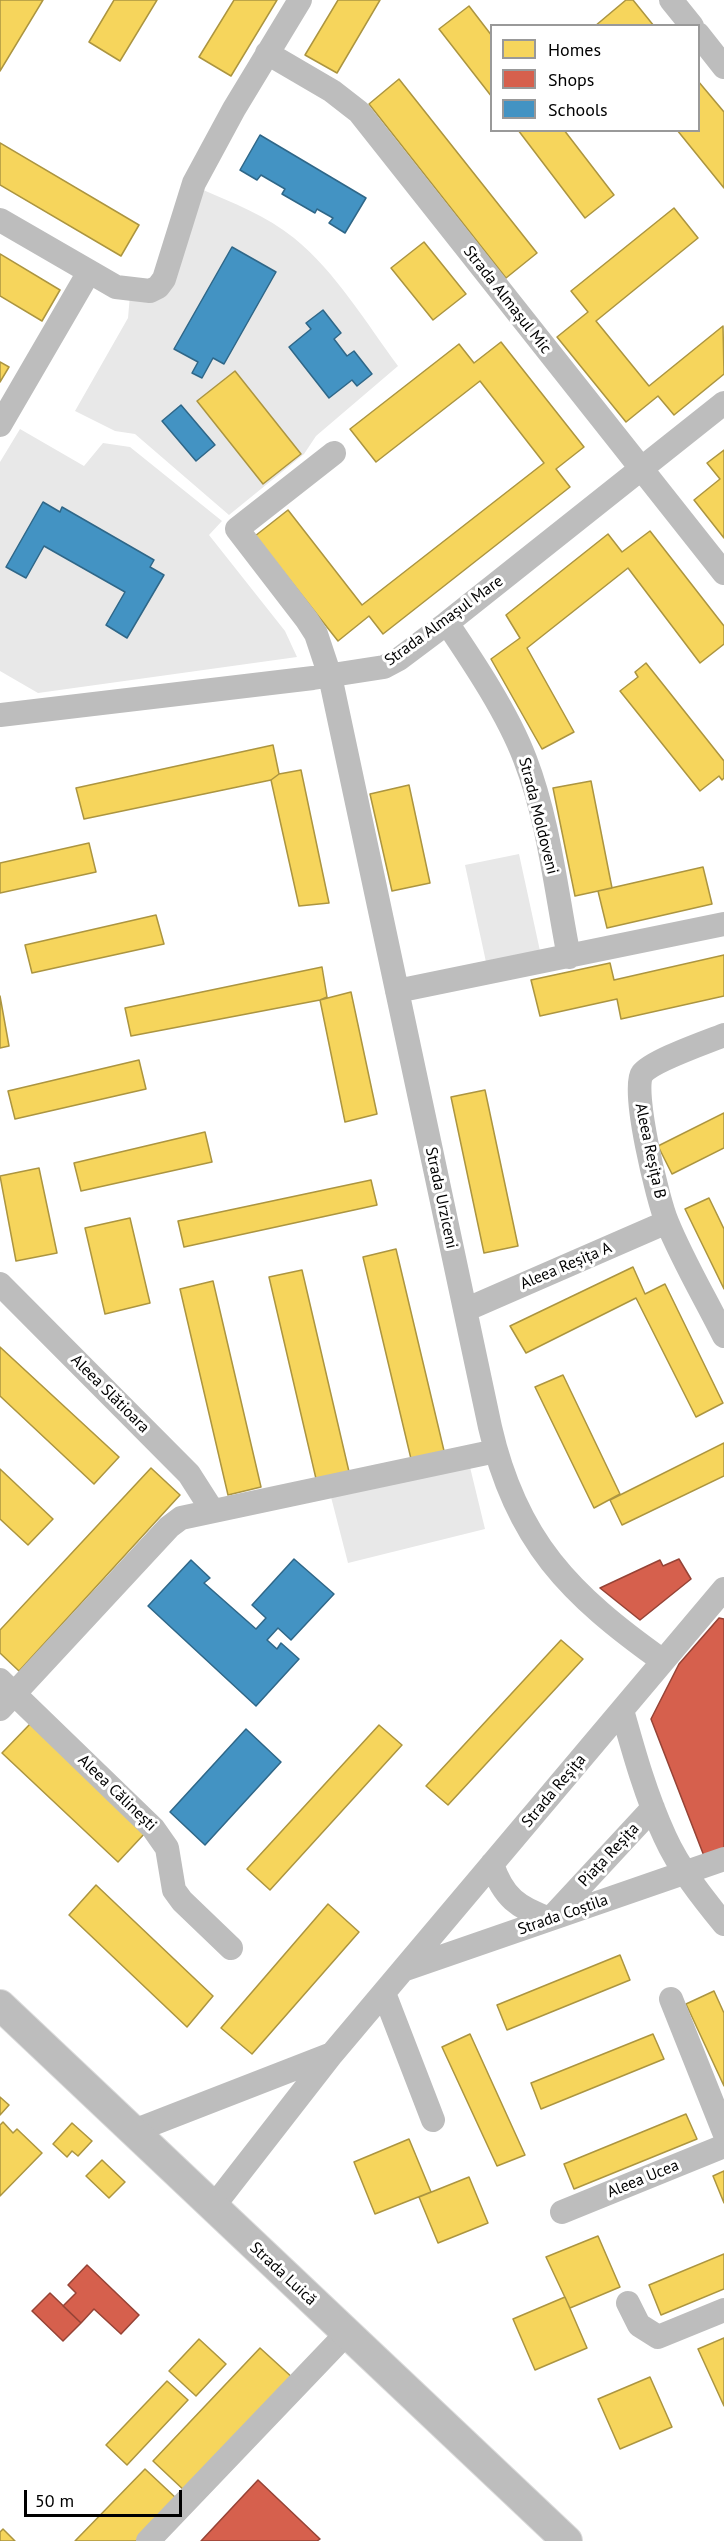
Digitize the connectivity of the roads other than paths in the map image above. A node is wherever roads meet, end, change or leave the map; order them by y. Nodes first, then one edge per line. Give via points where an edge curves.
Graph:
1 (300, 0) edge
2 (671, 0) edge
3 (690, 24) edge
4 (700, 35) edge
5 (267, 53) junction
6 (724, 67) edge
7 (0, 220) edge
8 (89, 272) junction
9 (724, 403) edge
10 (0, 425) edge
11 (334, 453) dead end
12 (642, 469) junction
13 (724, 573) edge
14 (447, 623) junction
15 (330, 676) junction
16 (0, 715) edge
17 (724, 924) edge
18 (569, 957) junction
19 (397, 991) junction
20 (724, 1035) edge
21 (665, 1217) junction
22 (0, 1284) edge
23 (465, 1310) junction
24 (724, 1336) edge
25 (496, 1451) junction
26 (212, 1510) junction
27 (724, 1589) edge
28 (663, 1661) junction
29 (5, 1694) edge
30 (622, 1710) junction
31 (653, 1808) junction
32 (724, 1859) edge
33 (492, 1864) junction
34 (686, 1873) junction
35 (550, 1919) junction
36 (724, 1924) edge
37 (231, 1948) dead end
38 (403, 1970) junction
39 (384, 1993) junction
40 (671, 1999) dead end
41 (0, 2005) edge
42 (332, 2054) junction
43 (433, 2120) dead end
44 (134, 2131) junction
45 (724, 2132) edge
46 (724, 2146) edge
47 (213, 2207) junction
48 (562, 2212) dead end
49 (628, 2303) dead end
50 (724, 2310) edge
51 (346, 2334) junction
52 (148, 2541) edge
53 (567, 2541) edge

1 - 5 street
2 - 3 street
4 - 6 street
5 - 8 street via 194,183 164,279 150,291 140,292 116,287
5 - 12 street, Strada Almașul Mic via 332,91 359,112
7 - 8 street
8 - 10 street
9 - 12 street, Strada Almașul Mare
11 - 15 street, Strada Urziceni via 237,529 316,634
12 - 13 street, Strada Almașul Mic
12 - 14 street, Strada Almașul Mare
14 - 15 street, Strada Almașul Mare via 392,663
14 - 18 street, Strada Moldoveni via 525,759
15 - 16 street, Strada Almașul Mare
15 - 19 street, Strada Urziceni
17 - 18 street
18 - 19 street
19 - 23 street, Strada Urziceni
20 - 21 street, Aleea Reșița B via 653,1065 638,1083 640,1111
21 - 23 street, Aleea Reșița A
21 - 24 street
22 - 26 street, Aleea Slătioara via 189,1474
23 - 25 street, Strada Urziceni
25 - 26 street
25 - 28 street, Strada Urziceni via 523,1521 559,1572 595,1608
26 - 29 street via 181,1518 170,1527
27 - 28 street, Strada Reșița
28 - 30 street, Strada Reșița
29 - 37 street, Aleea Călinești via 153,1828 167,1848 174,1890
30 - 31 street, Piața Reșița
30 - 33 street, Strada Reșița
31 - 34 street, Piața Reșița
31 - 35 street, Piața Reșița
32 - 34 street, Strada Coștila
33 - 35 street via 499,1884 512,1899 529,1912
33 - 38 street, Strada Reșița
34 - 35 street, Strada Coștila
34 - 36 street
35 - 38 street, Strada Coștila
38 - 39 street, Strada Reșița
39 - 42 street, Strada Reșița
39 - 43 street
40 - 45 street
41 - 44 main road, Strada Luică
42 - 44 street
42 - 47 street, Strada Reșița
44 - 47 main road, Strada Luică
46 - 48 street, Aleea Ucea
47 - 51 main road, Strada Luică
49 - 50 street via 639,2325 658,2337
51 - 52 street
51 - 53 main road, Strada Luică

